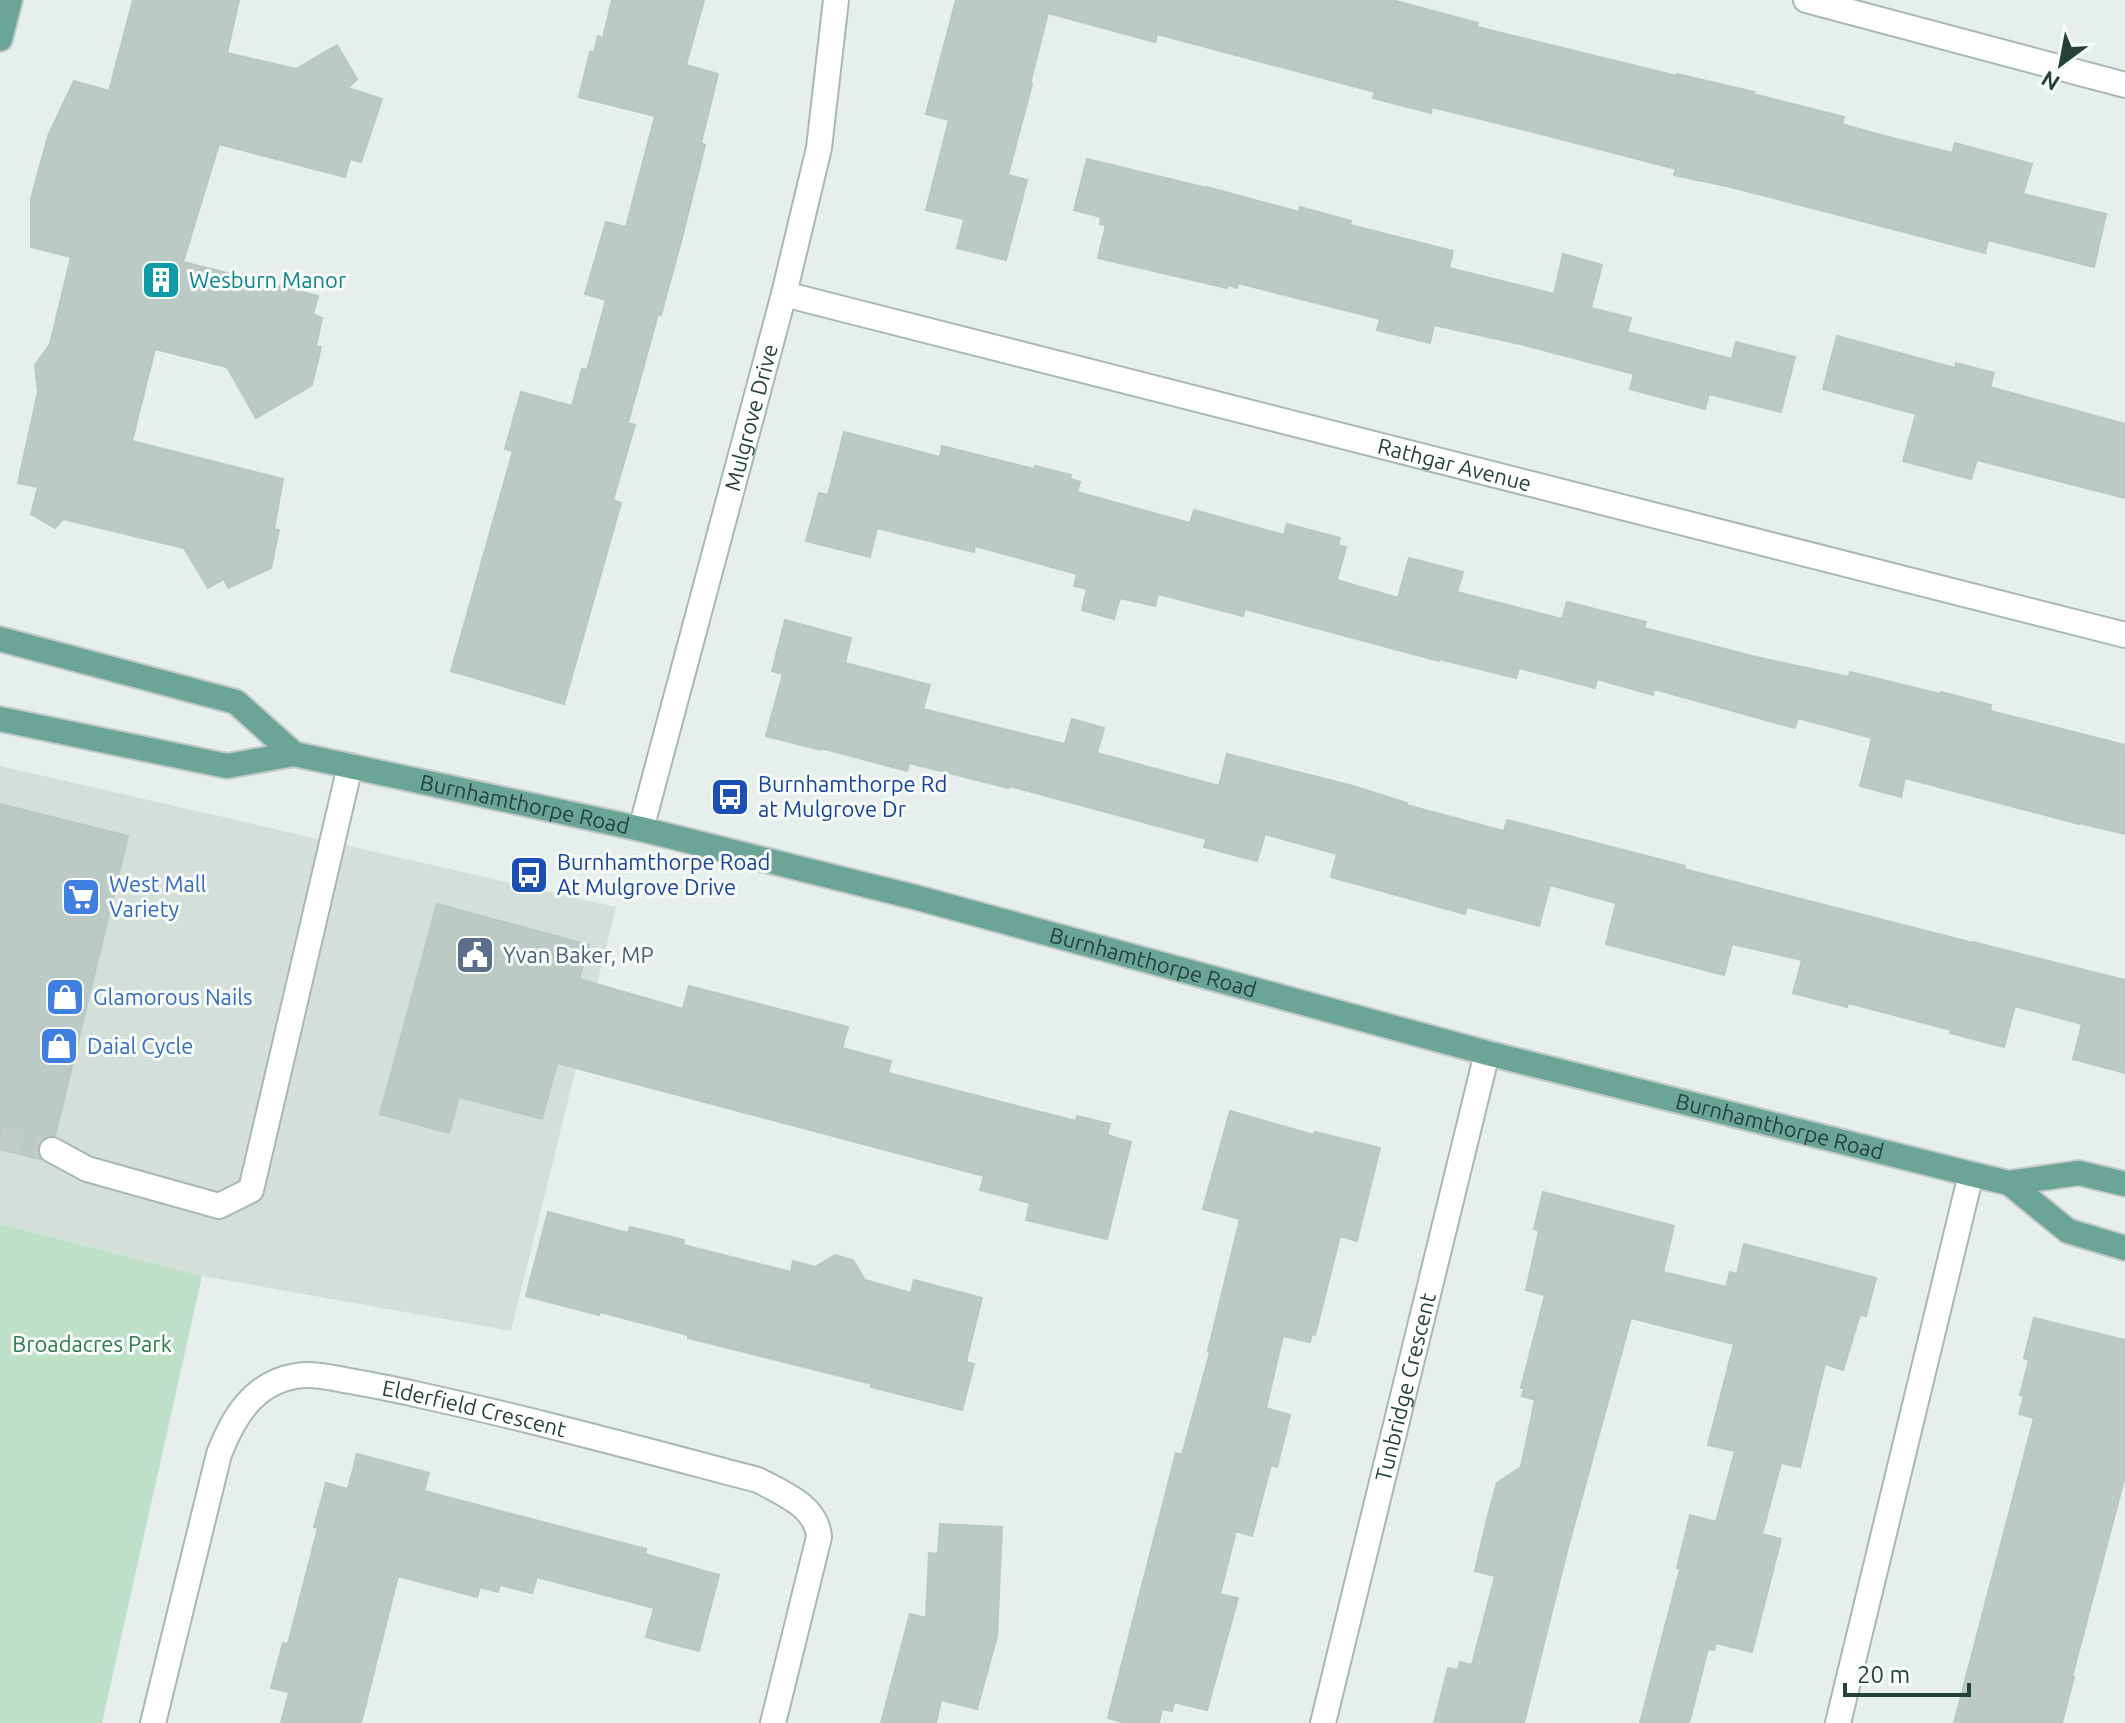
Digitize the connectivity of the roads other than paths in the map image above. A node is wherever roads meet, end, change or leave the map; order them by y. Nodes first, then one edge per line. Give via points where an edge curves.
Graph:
1 (10, 0) edge
2 (836, 0) edge
3 (1806, 0) edge
4 (0, 39) edge
5 (2125, 85) edge
6 (784, 294) junction
7 (2125, 635) edge
8 (0, 639) edge
9 (0, 719) edge
10 (294, 754) junction
11 (350, 766) junction
12 (641, 829) junction
13 (1487, 1053) junction
14 (52, 1150) tunnel mouth
15 (1971, 1174) junction
16 (2009, 1183) junction
17 (2125, 1184) edge
18 (2125, 1248) edge
19 (153, 1723) edge
20 (773, 1723) edge
21 (1323, 1723) edge
22 (1838, 1723) edge

1 - 4 main road
2 - 6 street, Mulgrove Drive via 819,148
3 - 5 street
6 - 7 street, Rathgar Avenue
6 - 12 street, Mulgrove Drive
8 - 10 main road, Burnhamthorpe Road via 236,702
9 - 10 main road, Burnhamthorpe Road via 227,766
10 - 11 main road, Burnhamthorpe Road
11 - 12 main road, Burnhamthorpe Road
11 - 14 street via 251,1190 219,1206 87,1169
12 - 13 main road, Burnhamthorpe Road via 918,898
13 - 15 main road, Burnhamthorpe Road
13 - 21 street, Tunbridge Crescent
15 - 16 main road, Burnhamthorpe Road
15 - 22 street
16 - 17 main road, Burnhamthorpe Road via 2079,1173
16 - 18 main road, Burnhamthorpe Road via 2068,1231
19 - 20 street, Elderfield Crescent via 229,1427 261,1391 283,1379 313,1375 487,1409 758,1480 806,1508 819,1537

